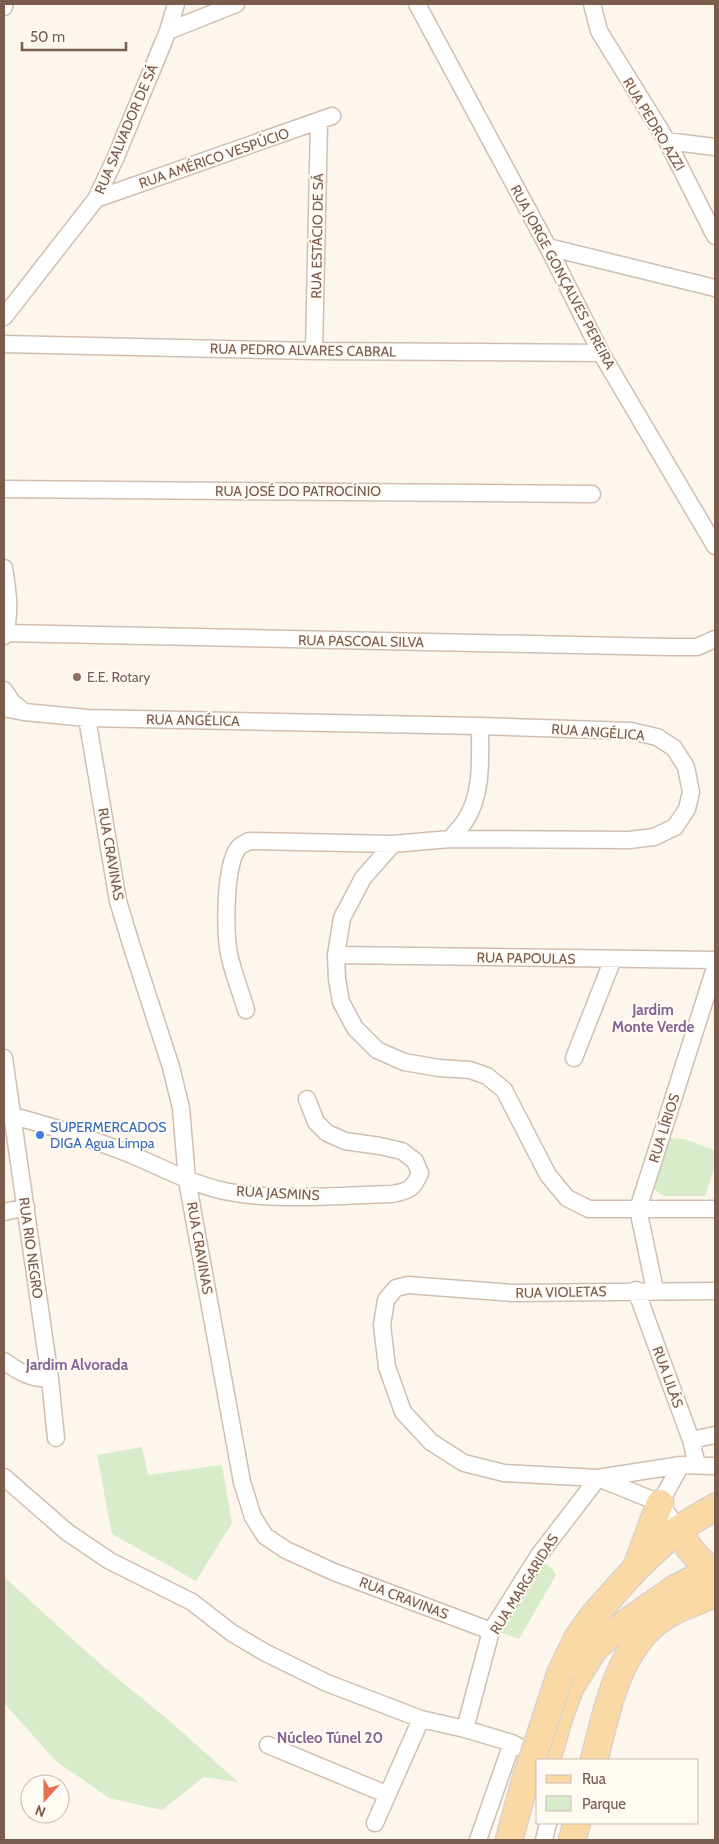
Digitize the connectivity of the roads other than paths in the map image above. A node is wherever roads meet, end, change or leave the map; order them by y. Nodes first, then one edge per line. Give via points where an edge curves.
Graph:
1 (176, 4) edge
2 (236, 4) edge
3 (416, 4) edge
4 (593, 8) edge
5 (168, 30) junction
6 (326, 119) joint
7 (667, 141) junction
8 (715, 148) edge
9 (96, 200) junction
10 (715, 236) edge
11 (548, 247) junction
12 (715, 288) edge
13 (4, 317) edge
14 (4, 344) edge
15 (314, 351) junction
16 (601, 353) junction
17 (4, 489) edge
18 (592, 494) dead end
19 (715, 546) edge
20 (4, 568) edge
21 (4, 635) edge
22 (715, 639) edge
23 (4, 690) edge
24 (4, 708) edge
25 (24, 712) junction
26 (87, 718) junction
27 (480, 726) junction
28 (450, 839) junction
29 (393, 844) junction
30 (336, 954) junction
31 (613, 959) junction
32 (715, 960) edge
33 (715, 968) edge
34 (246, 1010) dead end
35 (4, 1058) edge
36 (574, 1058) dead end
37 (306, 1099) dead end
38 (13, 1116) junction
39 (187, 1180) junction
40 (26, 1207) junction
41 (638, 1209) junction
42 (715, 1209) edge
43 (4, 1212) edge
44 (636, 1290) junction
45 (655, 1290) junction
46 (715, 1291) edge
47 (4, 1360) edge
48 (50, 1379) junction
49 (715, 1434) edge
50 (56, 1438) dead end
51 (690, 1440) junction
52 (689, 1465) junction
53 (715, 1466) edge
54 (4, 1477) edge
55 (598, 1478) junction
56 (660, 1503) junction
57 (715, 1507) edge
58 (678, 1529) junction
59 (637, 1568) junction
60 (711, 1583) edge
61 (491, 1631) junction
62 (421, 1719) junction
63 (465, 1729) junction
64 (512, 1743) junction
65 (268, 1745) dead end
66 (542, 1759) edge
67 (544, 1759) edge
68 (594, 1759) edge
69 (536, 1770) edge
70 (536, 1780) edge
71 (536, 1788) edge
72 (386, 1794) junction
73 (375, 1823) dead end
74 (548, 1824) edge
75 (577, 1824) edge
76 (478, 1840) edge
77 (509, 1840) edge
78 (526, 1840) edge
79 (544, 1840) edge
80 (572, 1840) edge

1 - 5 street, RUA SALVADOR DE SÁ
2 - 5 street
3 - 11 street, RUA JORGE GONÇALVES PEREIRA
4 - 7 street, RUA PEDRO AZZI via 599,31
5 - 9 street, RUA SALVADOR DE SÁ
6 - 9 street, RUA AMÉRICO VESPÚCIO
6 - 15 street, RUA ESTÁCIO DE SÁ
7 - 8 street
7 - 10 street, RUA PEDRO AZZI
9 - 13 street, RUA SALVADOR DE SÁ
11 - 12 street
11 - 16 street, RUA JORGE GONÇALVES PEREIRA
14 - 15 street, RUA PEDRO ALVARES CABRAL
15 - 16 street, RUA PEDRO ALVARES CABRAL
16 - 19 street, RUA JORGE GONÇALVES PEREIRA
17 - 18 street, RUA JOSÉ DO PATROCÍNIO
20 - 21 street via 9,616
21 - 22 street, RUA PASCOAL SILVA via 670,647 697,647
23 - 25 street
24 - 25 street, RUA ANGÉLICA
25 - 26 street, RUA ANGÉLICA
26 - 27 street, RUA ANGÉLICA
26 - 39 street, RUA CRAVINAS via 118,901 181,1108
27 - 28 street via 475,799 465,821
27 - 28 street, RUA ANGÉLICA via 631,731 656,737 674,748 686,767 691,792 687,809 675,827 654,837 629,840
28 - 29 street, RUA ANGÉLICA
29 - 30 street via 363,878 346,910
29 - 34 street, RUA ANGÉLICA via 249,841 239,847 229,875 226,928 229,955
30 - 31 street, RUA PAPOULAS
30 - 41 street via 341,1002 355,1028 377,1050 404,1062 470,1070 487,1076 504,1090 548,1174 567,1198 589,1209
31 - 32 street, RUA PAPOULAS
31 - 36 street
33 - 41 street, RUA LÍRIOS
35 - 38 street, RUA RIO NEGRO
37 - 39 street, RUA JASMINS via 316,1122 327,1133 345,1141 402,1152 416,1161 420,1173 416,1184 406,1192 392,1194 276,1196 225,1191
38 - 39 street, RUA JASMINS via 66,1130
38 - 40 street, RUA RIO NEGRO
39 - 61 street, RUA CRAVINAS via 242,1482 253,1517 265,1536 286,1550 334,1572
40 - 43 street
40 - 48 street, RUA RIO NEGRO
41 - 42 street
41 - 45 street, RUA LÍRIOS
44 - 45 street, RUA VIOLETAS
44 - 51 street, RUA LILÁS
44 - 55 street, RUA VIOLETAS via 512,1293 408,1286 396,1288 386,1300 382,1325 387,1367 403,1412 431,1442 464,1463 504,1473
45 - 46 street, RUA VIOLETAS
47 - 48 street via 34,1378
48 - 50 street, RUA RIO NEGRO
49 - 51 street
51 - 52 street, RUA LILÁS
52 - 53 street
52 - 55 street
52 - 56 street
54 - 62 street via 81,1542 110,1561 192,1602 232,1633 266,1653 327,1683
55 - 56 street
55 - 61 street, RUA MARGARIDAS via 539,1555
56 - 58 street
56 - 59 main road
57 - 58 main road
58 - 59 main road
58 - 60 main road
59 - 66 main road, bridge via 577,1639 561,1672
60 - 67 main road via 676,1588 594,1649 570,1688
60 - 68 main road via 645,1632 630,1653 612,1696
61 - 63 street, RUA MARGARIDAS
62 - 63 street
62 - 72 street
63 - 64 street
64 - 69 street
64 - 76 street
65 - 72 street
70 - 77 main road
71 - 78 main road
72 - 73 street
74 - 79 street
75 - 80 main road

